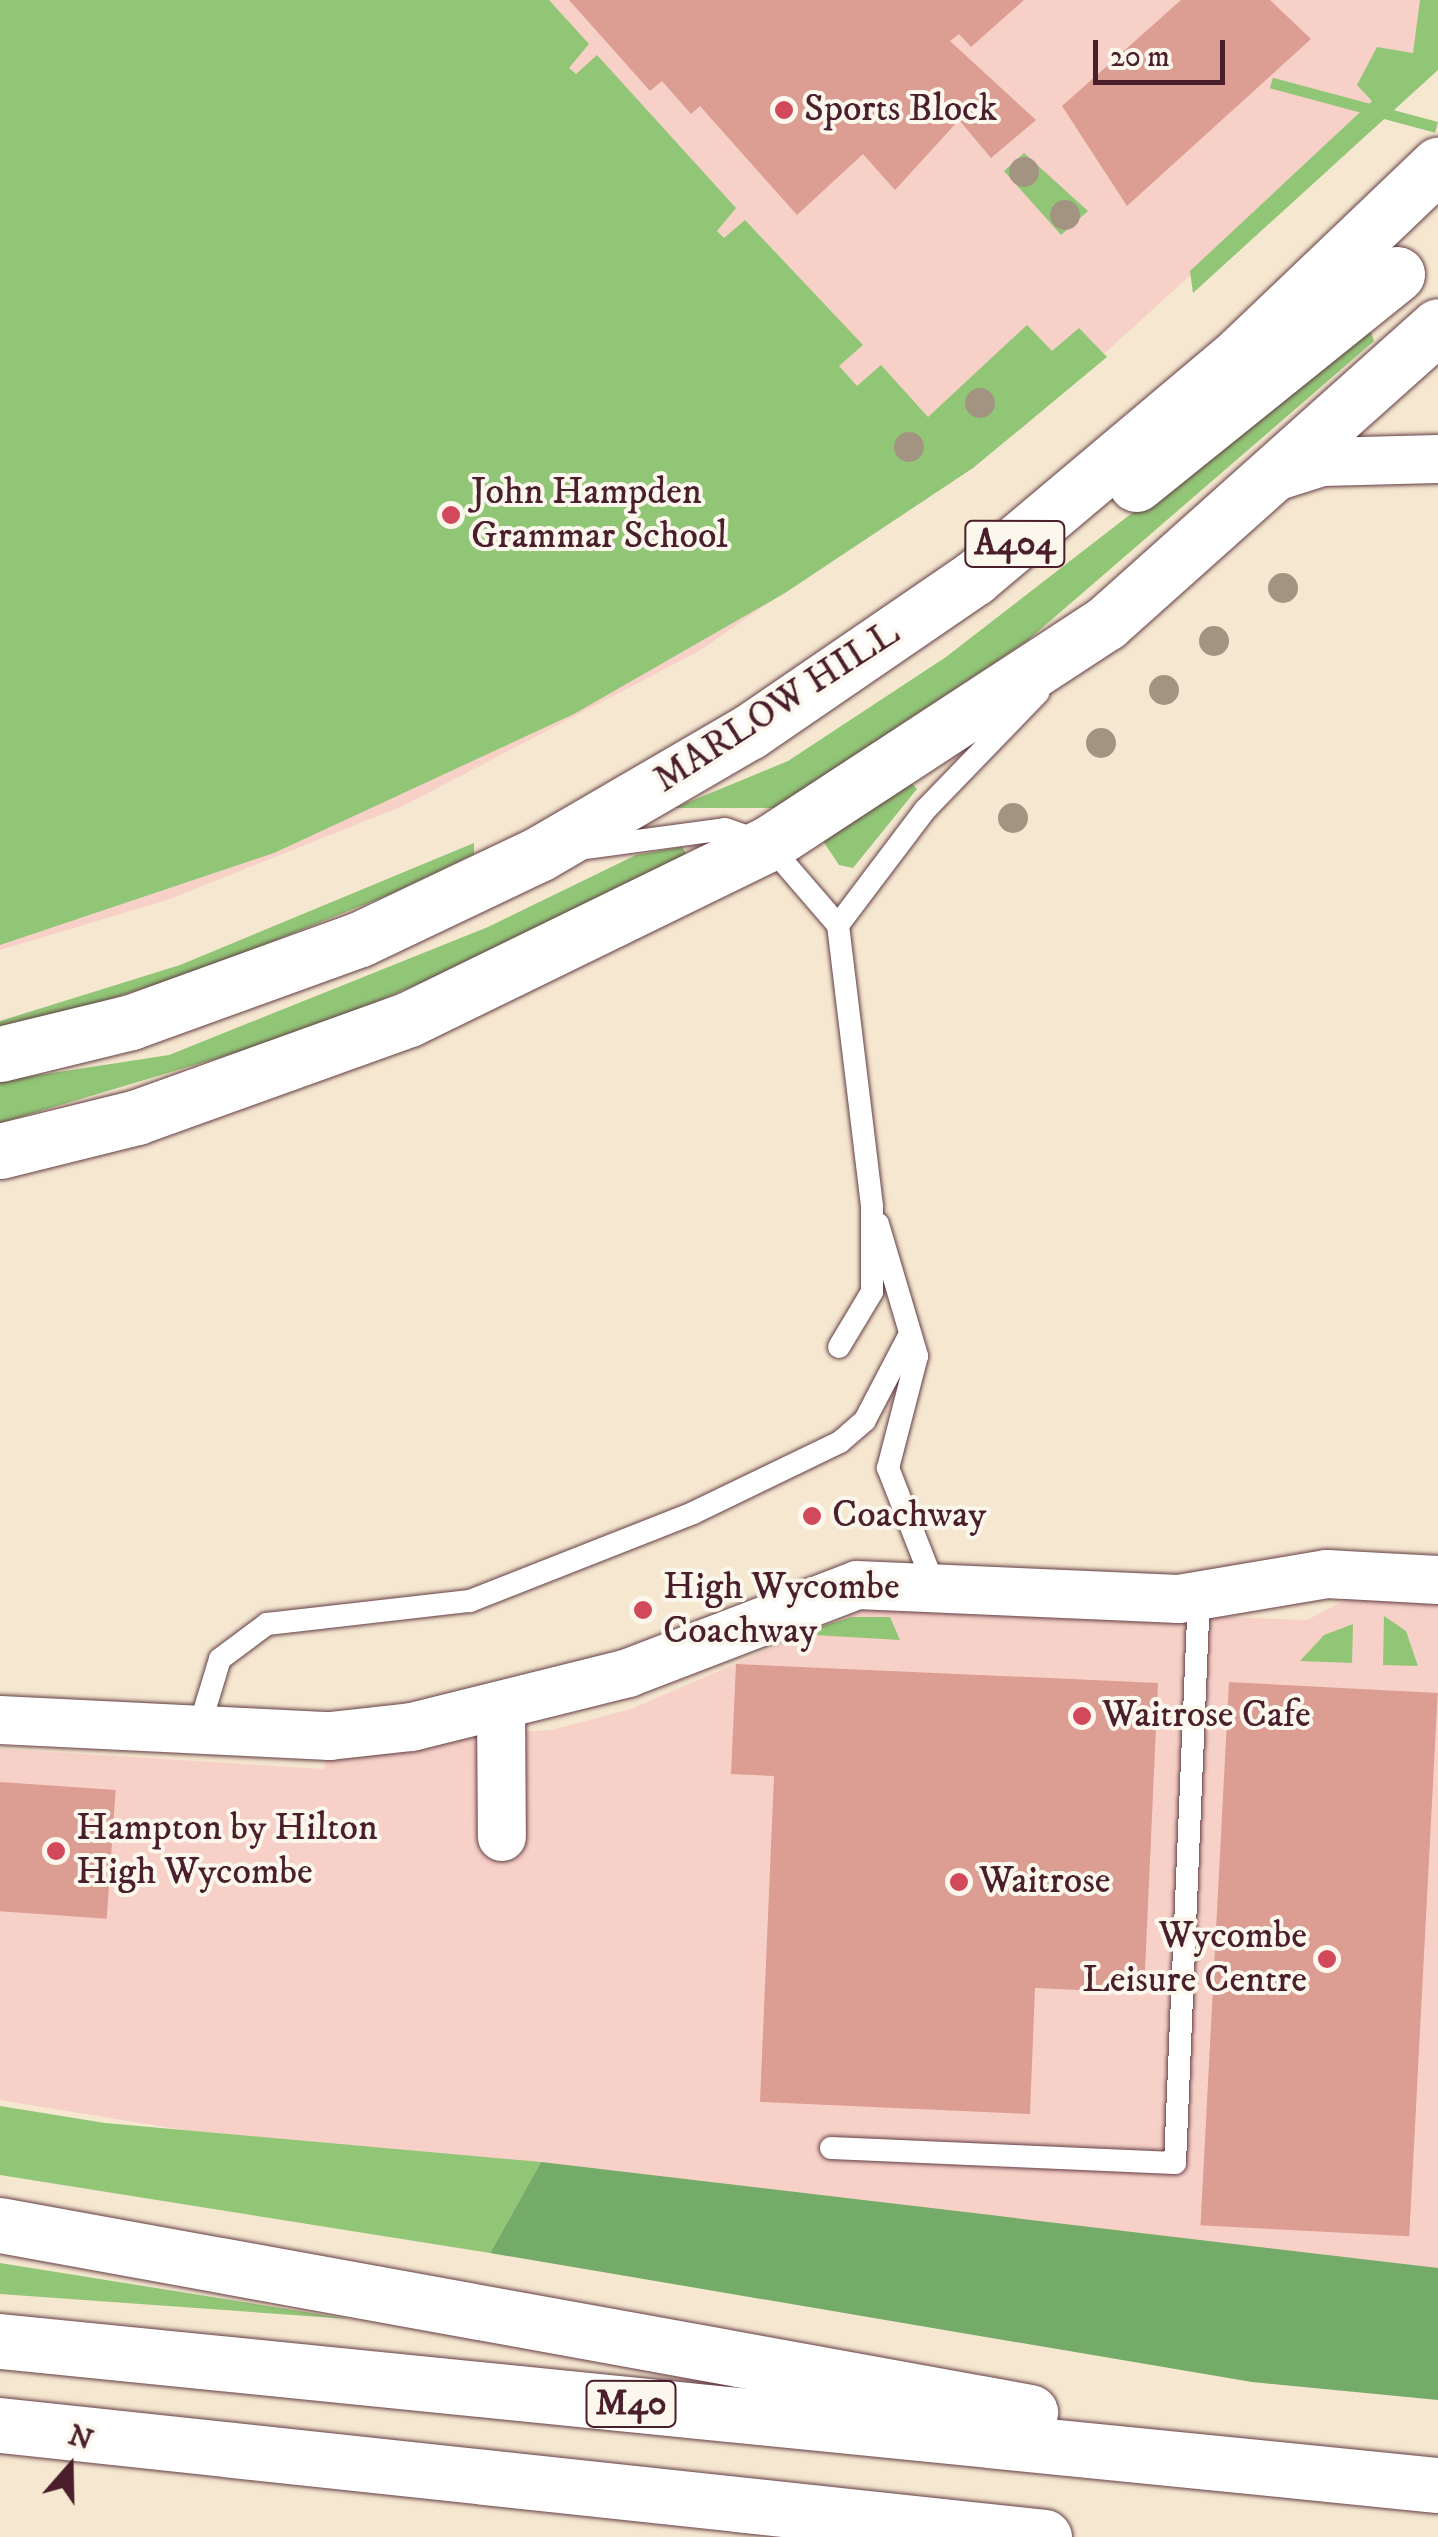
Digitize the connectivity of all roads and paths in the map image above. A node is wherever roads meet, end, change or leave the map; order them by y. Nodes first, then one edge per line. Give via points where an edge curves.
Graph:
1 (1422, 179) edge
2 (1428, 314) edge
3 (1438, 458) edge
4 (1272, 478) junction
5 (1009, 549) junction
6 (1106, 623) junction
7 (768, 844) junction
8 (540, 854) junction
9 (838, 924) junction
10 (0, 1054) edge
11 (0, 1151) edge
12 (872, 1207) junction
13 (910, 1334) junction
14 (839, 1348) dead end
15 (1438, 1580) edge
16 (935, 1588) junction
17 (1199, 1596) junction
18 (501, 1707) junction
19 (0, 1720) edge
20 (199, 1728) junction
21 (502, 1837) dead end
22 (831, 2148) dead end
23 (0, 2226) edge
24 (0, 2341) edge
25 (0, 2426) edge
26 (1263, 2468) junction
27 (1438, 2485) edge
28 (1044, 2537) edge

1 - 2 main road, A404
1 - 5 main road, MARLOW HILL / A404 via 1242,352
2 - 4 main road
2 - 5 main road, A404 via 1152,476
3 - 4 street via 1322,462
4 - 6 main road
5 - 8 main road, MARLOW HILL / A404 via 748,732
6 - 7 main road
6 - 9 lane via 925,810
7 - 8 lane via 726,829
7 - 9 lane
7 - 11 main road via 409,1019 138,1117
8 - 10 main road, MARLOW HILL / A404 via 360,940 131,1022
9 - 12 lane
12 - 13 lane
12 - 14 lane via 872,1292
13 - 16 lane via 915,1380 888,1468
13 - 20 lane via 882,1394 840,1442 693,1513 470,1601 267,1624 220,1659
15 - 17 street via 1327,1574
16 - 17 street
16 - 18 street via 828,1589 628,1673
17 - 22 lane via 1175,2163
18 - 20 street via 330,1736
18 - 21 street
19 - 20 street
23 - 26 main road, M40 via 999,2406
24 - 26 main road, M40
25 - 28 main road
26 - 27 main road, M40

